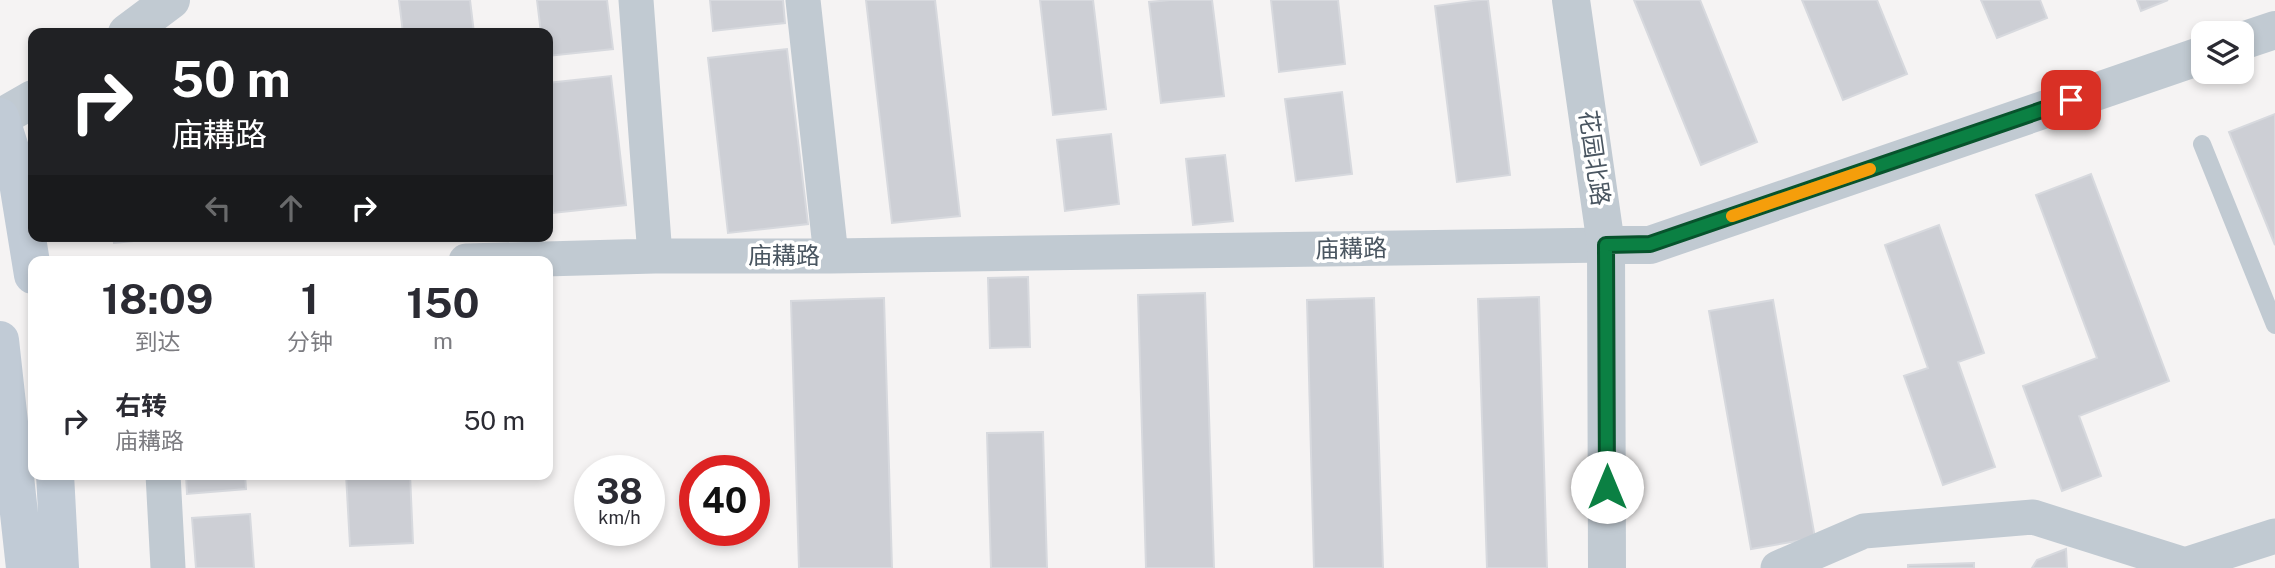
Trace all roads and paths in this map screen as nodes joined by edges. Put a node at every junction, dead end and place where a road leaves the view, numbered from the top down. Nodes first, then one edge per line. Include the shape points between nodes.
1 (171, 0) edge
2 (636, 0) edge
3 (803, 0) edge
4 (1571, 0) edge
5 (134, 28) edge
6 (2275, 30) edge
7 (2254, 37) edge
8 (2191, 59) edge
9 (28, 102) edge
10 (0, 117) edge
11 (2202, 144) dead end
12 (1606, 245) junction
13 (30, 256) edge
14 (655, 256) junction
15 (831, 256) junction
16 (553, 259) edge
17 (2275, 325) edge
18 (0, 340) edge
19 (55, 480) edge
20 (163, 480) edge
21 (2275, 536) edge
22 (2185, 566) edge
23 (25, 568) edge
24 (60, 568) edge
25 (168, 568) edge
26 (1607, 568) edge
27 (1778, 568) edge

1 - 5 street
2 - 14 street
3 - 15 street
4 - 12 street, 花园北路
6 - 7 street
8 - 12 street, 庙耩路 via 1650,244
9 - 10 street
10 - 13 main road via 15,164
11 - 17 lane
12 - 15 street, 庙耩路
12 - 26 street, 花园北路
14 - 15 street, 庙耩路
14 - 16 street, 庙耩路
18 - 23 main road
19 - 24 main road
20 - 25 street
21 - 22 street
22 - 27 street via 2033,517 1864,531

